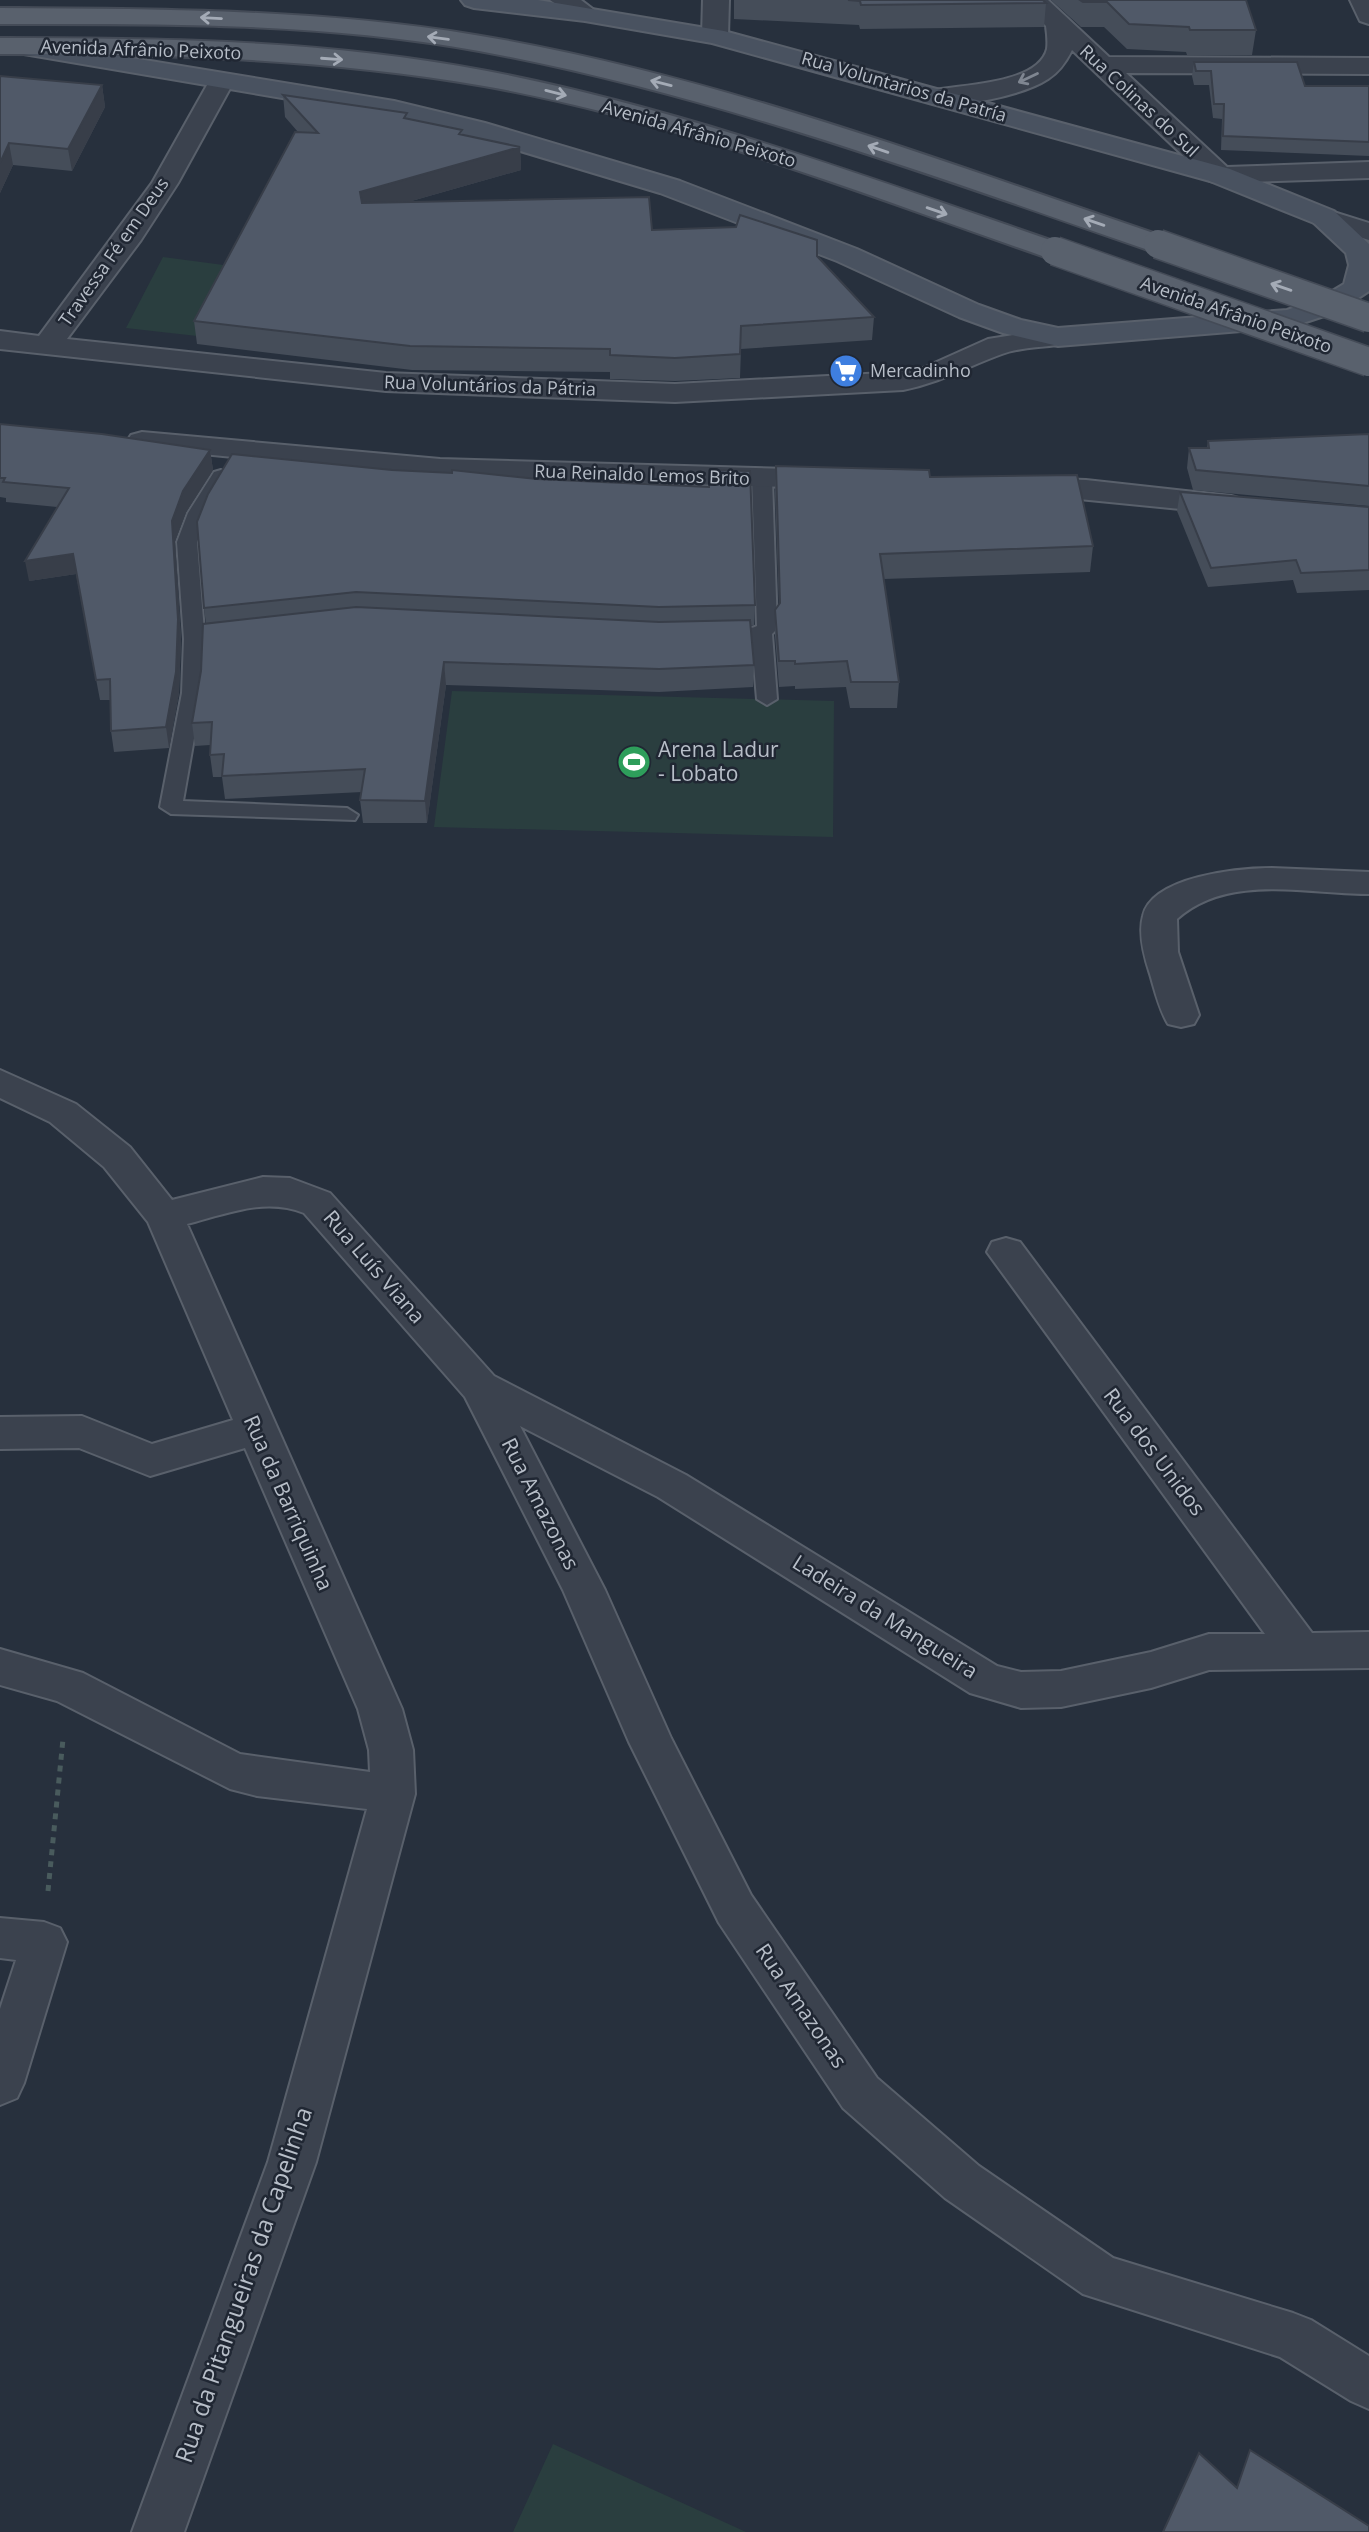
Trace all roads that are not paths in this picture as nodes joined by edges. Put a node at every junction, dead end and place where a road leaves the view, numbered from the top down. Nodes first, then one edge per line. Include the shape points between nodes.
1 (474, 0) edge
2 (563, 0) edge
3 (716, 0) edge
4 (1033, 0) edge
5 (1363, 0) edge
6 (585, 13) junction
7 (0, 16) edge
8 (1369, 16) edge
9 (1059, 26) junction
10 (715, 36) junction
11 (5, 46) edge
12 (1101, 65) junction
13 (1369, 66) edge
14 (220, 83) junction
15 (940, 97) junction
16 (1369, 170) edge
17 (1220, 175) junction
18 (1324, 217) junction
19 (1369, 232) edge
20 (1369, 303) edge
21 (969, 311) junction
22 (1291, 318) junction
23 (1369, 318) edge
24 (1058, 337) junction
25 (0, 340) edge
26 (47, 345) junction
27 (976, 354) junction
28 (1369, 362) edge
29 (116, 438) edge
30 (237, 452) junction
31 (762, 478) junction
32 (855, 480) edge
33 (1004, 486) edge
34 (1256, 508) edge
35 (260, 631) edge
36 (761, 634) junction
37 (699, 636) edge
38 (194, 639) junction
39 (766, 699) dead end
40 (347, 815) dead end
41 (1369, 883) edge
42 (1181, 1015) dead end
43 (0, 1083) edge
44 (164, 1216) junction
45 (1006, 1252) dead end
46 (480, 1387) junction
47 (256, 1429) junction
48 (0, 1433) edge
49 (1369, 1650) edge
50 (1302, 1652) junction
51 (0, 1667) edge
52 (393, 1794) junction
53 (22, 1940) edge
54 (0, 2083) edge
55 (1369, 2384) edge
56 (158, 2532) edge

1 - 6 street, Rua Voluntarios da Patría
2 - 6 street
3 - 10 street
4 - 9 street, Rua Colinas do Sul
5 - 8 street
6 - 10 street, Rua Voluntarios da Patría
23 -> 7 main road, Avenida Afrânio Peixoto, bridge via 789,119 579,63 474,43 355,28 205,17
9 - 12 street, Rua Colinas do Sul
9 -> 15 street, Rua Colinas do Sul via 1060,51 1047,69 990,91
10 - 15 street, Rua Voluntarios da Patría
11 - 14 street, Rua Voluntarios da Patría
11 -> 28 main road, Avenida Afrânio Peixoto, bridge via 377,62 551,92 770,153
12 - 13 street
12 - 17 street, Rua Colinas do Sul
14 - 21 street, Rua Voluntarios da Patría via 394,109 476,128 670,187 847,255
14 - 26 street, Travessa Fé em Deus via 165,183
15 - 17 street, Rua Voluntarios da Patría
16 - 17 street
17 - 18 street, Rua Voluntarios da Patría
18 - 19 street, Rua Voluntarios da Patría
18 - 22 street, Rua Voluntarios da Patría via 1359,250 1361,276 1356,289 1329,305
20 - 22 street
21 - 24 street, Rua Voluntarios da Patría
21 - 27 street via 978,337
22 - 24 street, Rua Voluntarios da Patría
24 - 27 street, Rua Voluntarios da Patría via 1019,341
25 - 26 street, Rua Voluntários da Pátria
26 - 27 street, Rua Voluntários da Pátria via 386,382 675,393 903,381 929,376
29 - 30 street, Rua Reinaldo Lemos Brito
30 - 31 street, Rua Reinaldo Lemos Brito via 440,468
30 - 38 lane via 198,513 187,542
31 - 32 street, Rua Reinaldo Lemos Brito
31 - 36 lane via 767,629
33 - 34 street via 1086,489
35 - 38 lane
36 - 37 lane
36 - 39 lane
38 - 40 lane via 192,693 170,807
41 - 42 street via 1256,880 1212,884 1181,897 1160,915 1160,951
43 - 44 street, Rua da Barriquinha via 63,1113 117,1157
44 - 46 street, Rua Luís Viana via 263,1191 290,1192 317,1203
44 - 47 street, Rua da Barriquinha
45 - 50 street, Rua dos Unidos
46 - 50 street, Ladeira da Mangueira via 672,1486 985,1680 1021,1690 1061,1689 1209,1652
46 - 55 street, Rua Amazonas via 584,1590 652,1742 735,1909 860,2093 962,2182 1100,2277 1293,2337
47 - 48 street via 150,1460 82,1432
47 - 52 street, Rua da Barriquinha via 380,1709 391,1750
49 - 50 street, Ladeira da Mangueira
51 - 52 street via 68,1686 230,1770
52 - 56 street, Rua da Pitangueiras da Capelinha via 292,2162
53 - 54 street

